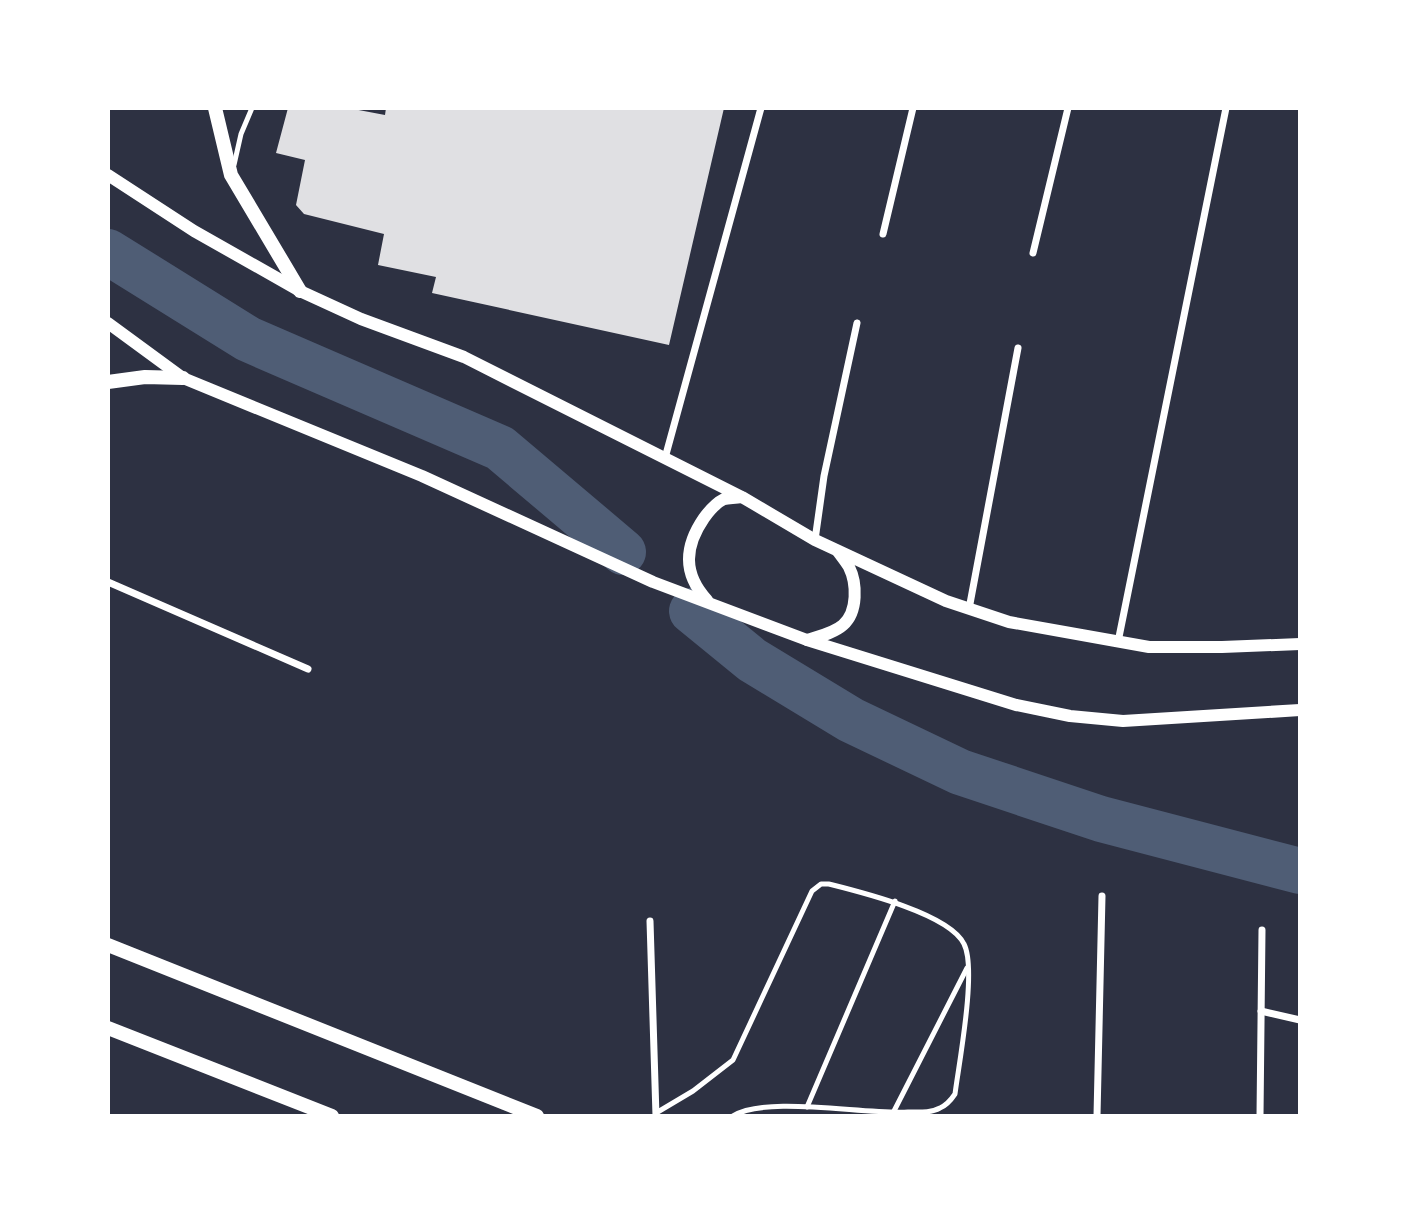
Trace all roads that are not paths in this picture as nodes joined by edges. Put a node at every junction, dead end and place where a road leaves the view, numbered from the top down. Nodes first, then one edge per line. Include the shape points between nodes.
1 (215, 108) edge
2 (252, 108) edge
3 (761, 108) edge
4 (913, 108) edge
5 (1068, 108) edge
6 (1226, 108) edge
7 (108, 175) edge
8 (231, 175) junction
9 (883, 234) dead end
10 (1033, 253) dead end
11 (300, 291) junction
12 (108, 323) edge
13 (857, 323) dead end
14 (1018, 348) dead end
15 (183, 377) junction
16 (108, 382) edge
17 (665, 458) junction
18 (742, 497) junction
19 (815, 540) junction
20 (837, 552) junction
21 (108, 582) edge
22 (710, 603) junction
23 (969, 608) junction
24 (807, 640) junction
25 (1118, 642) junction
26 (1300, 644) edge
27 (308, 668) dead end
28 (1300, 710) edge
29 (1102, 896) dead end
30 (895, 901) junction
31 (650, 921) dead end
32 (1262, 930) dead end
33 (108, 945) edge
34 (968, 965) junction
35 (1261, 1011) junction
36 (1300, 1020) edge
37 (108, 1028) edge
38 (807, 1107) junction
39 (893, 1113) junction
40 (656, 1114) edge
41 (332, 1115) edge
42 (537, 1115) edge
43 (733, 1115) edge
44 (1097, 1115) edge
45 (1260, 1115) edge

1 - 8 main road
2 - 8 lane
3 - 17 street
4 - 9 street
5 - 10 street
6 - 25 street
7 - 11 street
8 - 11 main road
11 - 17 street via 464,357
12 - 15 street
13 - 19 street
14 - 23 street
15 - 16 main road
15 - 22 street
17 - 18 street
18 - 19 street
18 - 22 street via 724,500 710,510 693,537 690,573 695,587
19 - 20 street
20 - 23 street
20 - 24 street via 849,566 853,582 855,599 849,619 841,627
21 - 27 street
22 - 24 street
23 - 25 street via 1009,622
24 - 28 street via 990,698 1070,716 1123,722
25 - 26 street via 1222,648
29 - 44 street
30 - 34 lane via 955,931 965,945
30 - 38 lane
30 - 40 lane via 829,884 812,891 733,1060
31 - 40 street
32 - 35 street
33 - 42 main road
34 - 39 lane
34 - 39 lane via 955,1094 932,1111
35 - 36 street
35 - 45 street
37 - 41 main road
38 - 39 lane
38 - 43 lane via 759,1107

